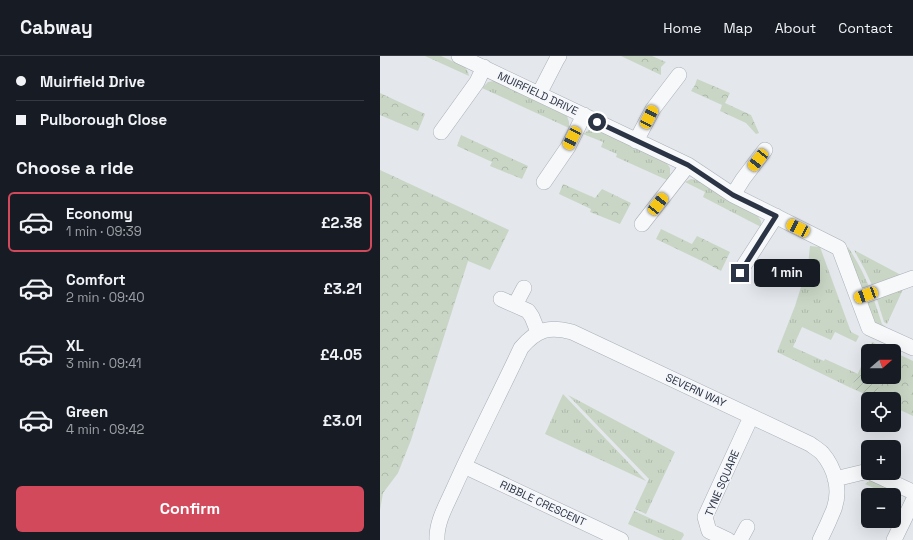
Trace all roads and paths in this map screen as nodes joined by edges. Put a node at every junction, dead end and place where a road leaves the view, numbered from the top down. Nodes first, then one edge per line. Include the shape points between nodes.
1 (459, 56) edge
2 (559, 56) edge
3 (484, 67) junction
4 (679, 75) dead end
5 (539, 94) junction
6 (584, 115) junction
7 (441, 132) dead end
8 (636, 141) junction
9 (765, 150) dead end
10 (688, 165) junction
11 (544, 182) dead end
12 (733, 195) junction
13 (776, 216) junction
14 (642, 224) dead end
15 (740, 273) dead end
16 (913, 278) edge
17 (524, 288) dead end
18 (858, 298) junction
19 (538, 332) junction
20 (913, 348) edge
21 (751, 417) junction
22 (464, 466) junction
23 (861, 473) edge
24 (835, 479) junction
25 (887, 480) edge
26 (913, 492) edge
27 (913, 501) edge
28 (437, 540) edge
29 (621, 540) edge
30 (728, 540) edge
31 (820, 540) edge
32 (894, 540) edge

1 - 3 street, MUIRFIELD DRIVE
2 - 5 street
3 - 5 street, MUIRFIELD DRIVE
3 - 7 street via 477,82
4 - 8 street via 653,109
5 - 6 street, MUIRFIELD DRIVE
6 - 8 street, MUIRFIELD DRIVE
6 - 11 street via 568,147
8 - 10 street, MUIRFIELD DRIVE
9 - 12 street
10 - 12 street, MUIRFIELD DRIVE
10 - 14 street
12 - 13 street, MUIRFIELD DRIVE
13 - 15 street
13 - 18 street, MUIRFIELD DRIVE via 839,248
16 - 18 street
17 - 19 street via 508,302 528,311
18 - 20 street, MUIRFIELD DRIVE via 869,328
19 - 21 street, SEVERN WAY via 555,329 572,332
19 - 22 street via 521,348
21 - 24 street, SEVERN WAY via 810,444 822,453
21 - 30 street, TYNE SQUARE via 705,517 709,531
22 - 28 street via 440,521
22 - 29 street, RIBBLE CRESCENT
23 - 24 street
24 - 31 street, SEVERN WAY via 835,508
25 - 26 street
27 - 32 street

